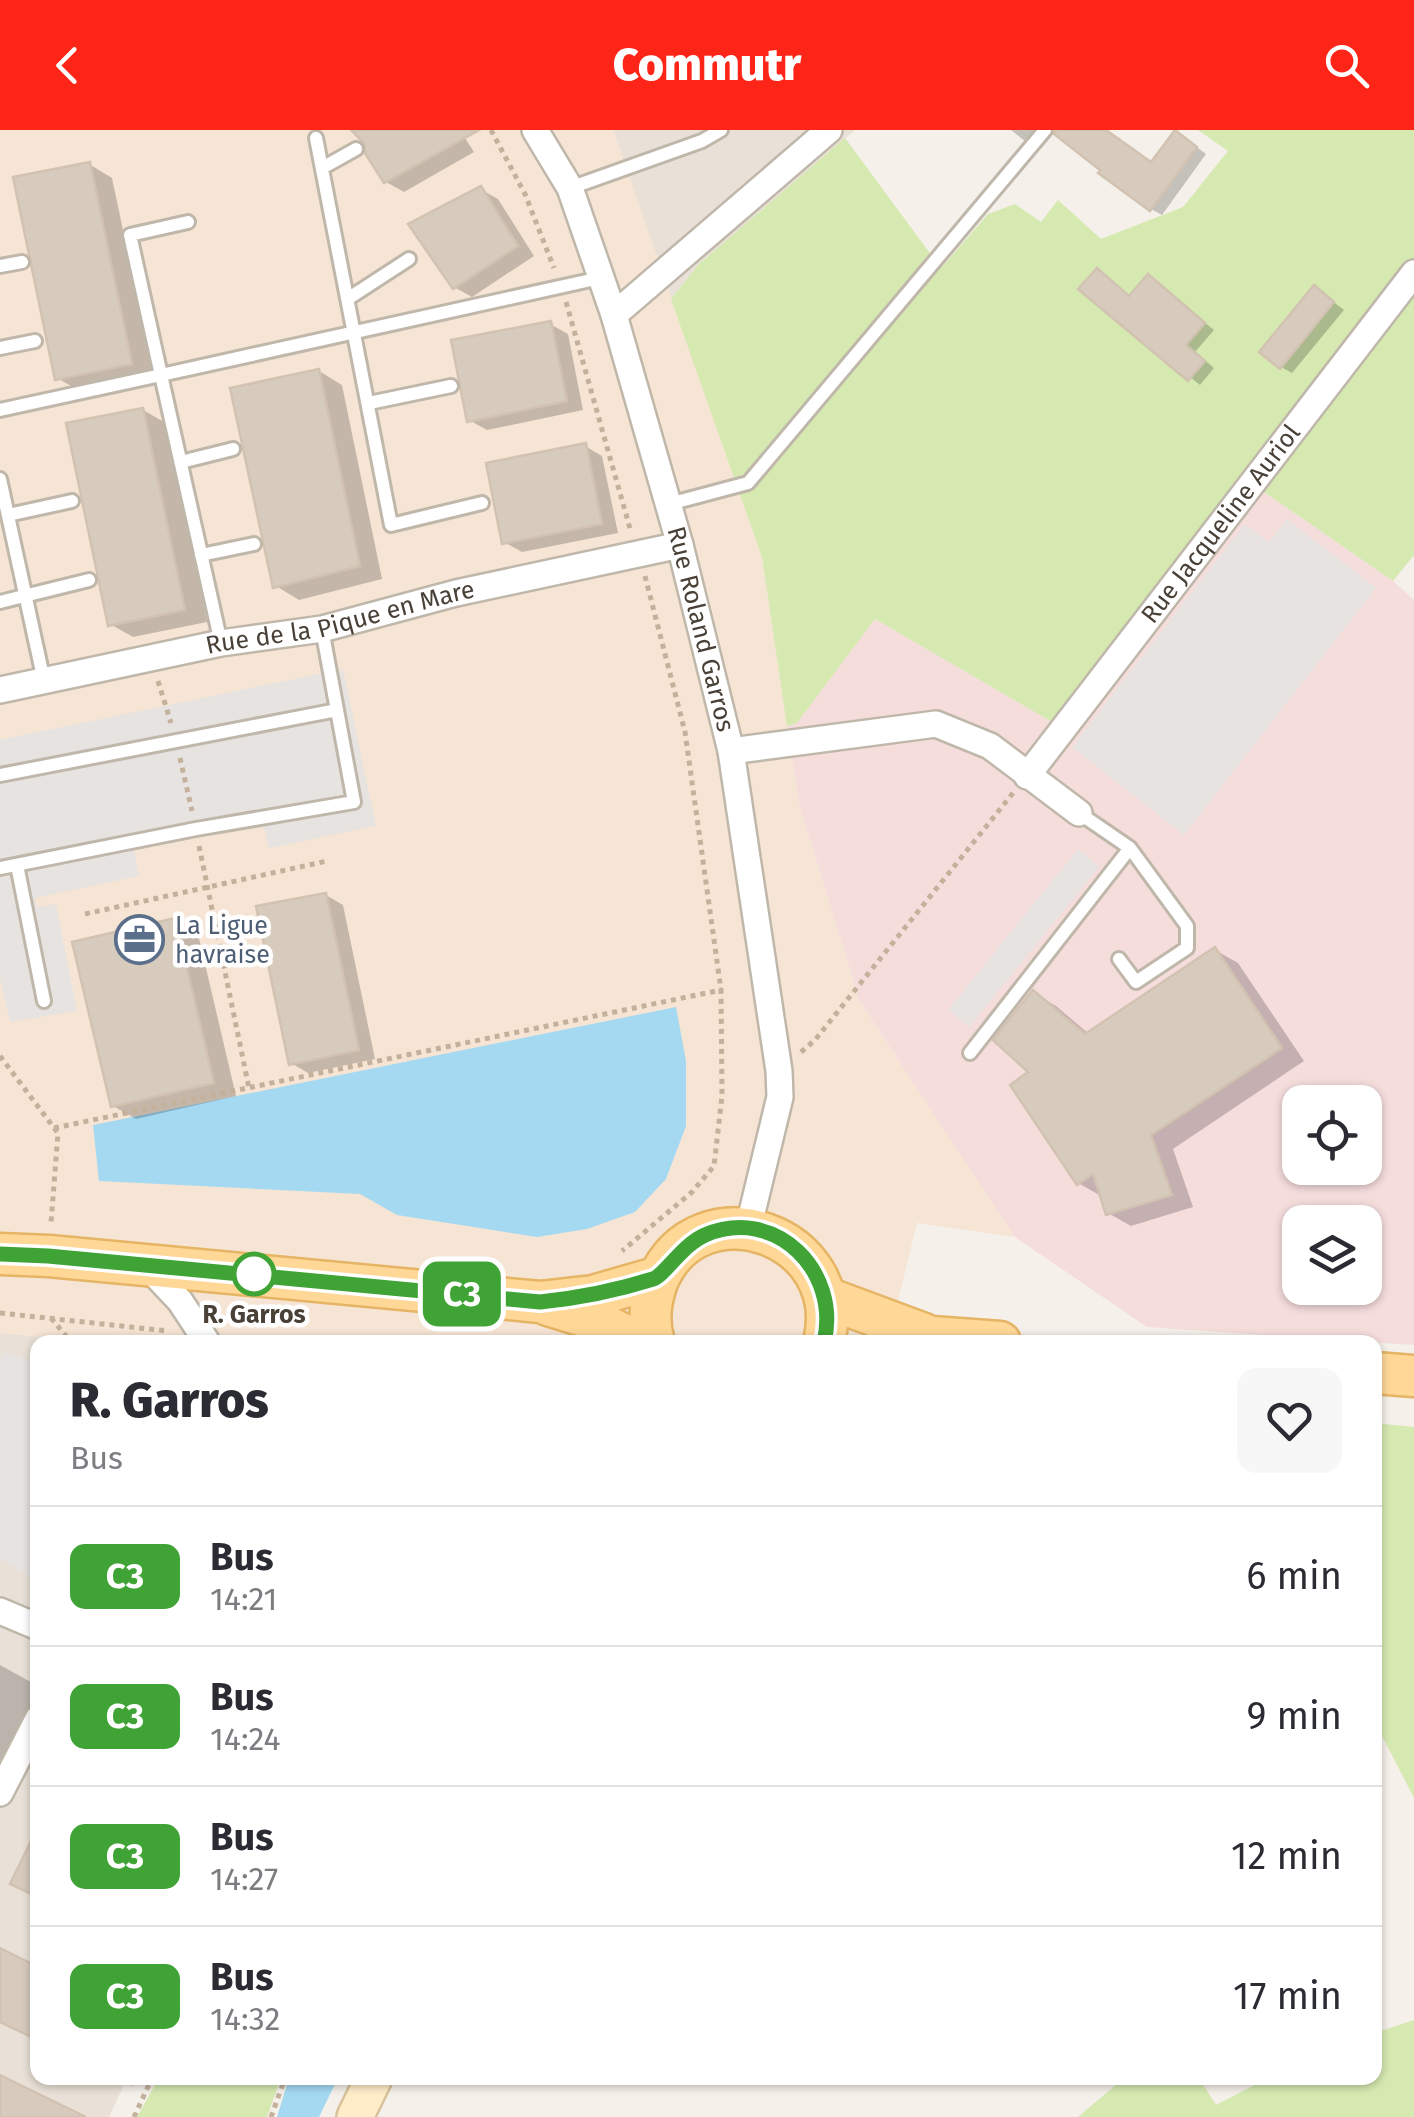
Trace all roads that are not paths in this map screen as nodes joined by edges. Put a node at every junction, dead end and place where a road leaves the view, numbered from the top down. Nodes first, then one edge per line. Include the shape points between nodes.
1 (535, 130) edge
2 (720, 130) edge
3 (829, 130) edge
4 (1045, 130) edge
5 (316, 138) dead end
6 (356, 149) dead end
7 (322, 168) junction
8 (570, 188) junction
9 (188, 222) dead end
10 (409, 259) dead end
11 (22, 262) dead end
12 (0, 266) edge
13 (1414, 273) edge
14 (600, 278) junction
15 (349, 298) junction
16 (614, 314) junction
17 (356, 332) junction
18 (34, 341) dead end
19 (0, 348) edge
20 (161, 375) junction
21 (451, 386) dead end
22 (369, 404) junction
23 (0, 410) edge
24 (233, 449) dead end
25 (181, 462) junction
26 (1, 487) edge
27 (72, 501) dead end
28 (482, 504) dead end
29 (669, 504) junction
30 (8, 515) junction
31 (254, 544) dead end
32 (680, 544) junction
33 (201, 555) junction
34 (89, 580) dead end
35 (26, 596) junction
36 (0, 602) edge
37 (322, 629) junction
38 (221, 643) junction
39 (44, 681) junction
40 (0, 690) edge
41 (337, 710) junction
42 (731, 751) junction
43 (0, 775) edge
44 (1027, 776) junction
45 (1079, 813) joint
46 (1130, 848) junction
47 (17, 865) junction
48 (0, 868) edge
49 (1119, 959) dead end
50 (44, 1001) dead end
51 (970, 1053) dead end
52 (748, 1229) junction
53 (0, 1254) edge
54 (147, 1266) junction
55 (660, 1277) junction
56 (826, 1298) junction
57 (540, 1302) junction
58 (208, 1335) edge
59 (624, 1335) edge
60 (653, 1335) edge
61 (826, 1335) edge
62 (927, 1335) edge
63 (1382, 1374) edge
64 (1414, 1376) edge
65 (0, 1610) edge
66 (30, 1623) edge
67 (30, 1734) edge
68 (0, 1793) edge
69 (371, 2085) edge
70 (355, 2117) edge

1 - 8 street, Rue Roland Garros
2 - 8 lane
3 - 16 street
4 - 29 lane via 748,484
5 - 7 lane
6 - 7 lane
7 - 15 lane
8 - 14 street, Rue Roland Garros
9 - 20 lane via 130,236
10 - 15 lane
11 - 12 lane
13 - 44 street, Rue Jacqueline Auriol
14 - 16 street, Rue Roland Garros
14 - 17 lane
15 - 17 lane
16 - 29 street, Rue Roland Garros
17 - 20 lane
17 - 22 lane
18 - 19 lane
20 - 23 lane
20 - 25 lane
21 - 22 lane
22 - 28 lane via 391,525
24 - 25 lane
25 - 33 lane
26 - 30 lane
27 - 30 lane
29 - 32 street, Rue Roland Garros
30 - 35 lane
31 - 33 lane
32 - 37 street, Rue de la Pique en Mare
32 - 42 street, Rue Roland Garros
33 - 38 lane
34 - 35 lane
35 - 36 lane
35 - 39 lane
37 - 38 street, Rue de la Pique en Mare
37 - 41 lane
38 - 39 street, Rue de la Pique en Mare
39 - 40 street, Rue de la Pique en Mare
41 - 43 lane
41 - 47 lane via 354,802
42 - 44 street via 936,724 990,746
42 - 52 street, Rue Roland Garros via 780,1097
44 - 45 street
45 - 46 lane
46 - 49 lane via 1187,926 1187,948 1136,982
46 - 51 lane
47 - 48 lane
47 - 50 lane
52 - 55 main road via 696,1240
52 - 56 main road via 798,1251
53 - 54 main road
54 - 57 main road
54 - 58 street
55 - 57 main road
55 - 60 main road via 650,1316
56 - 61 main road
56 - 62 main road
57 - 59 main road
63 - 64 main road
65 - 66 street
67 - 68 street
69 - 70 main road

